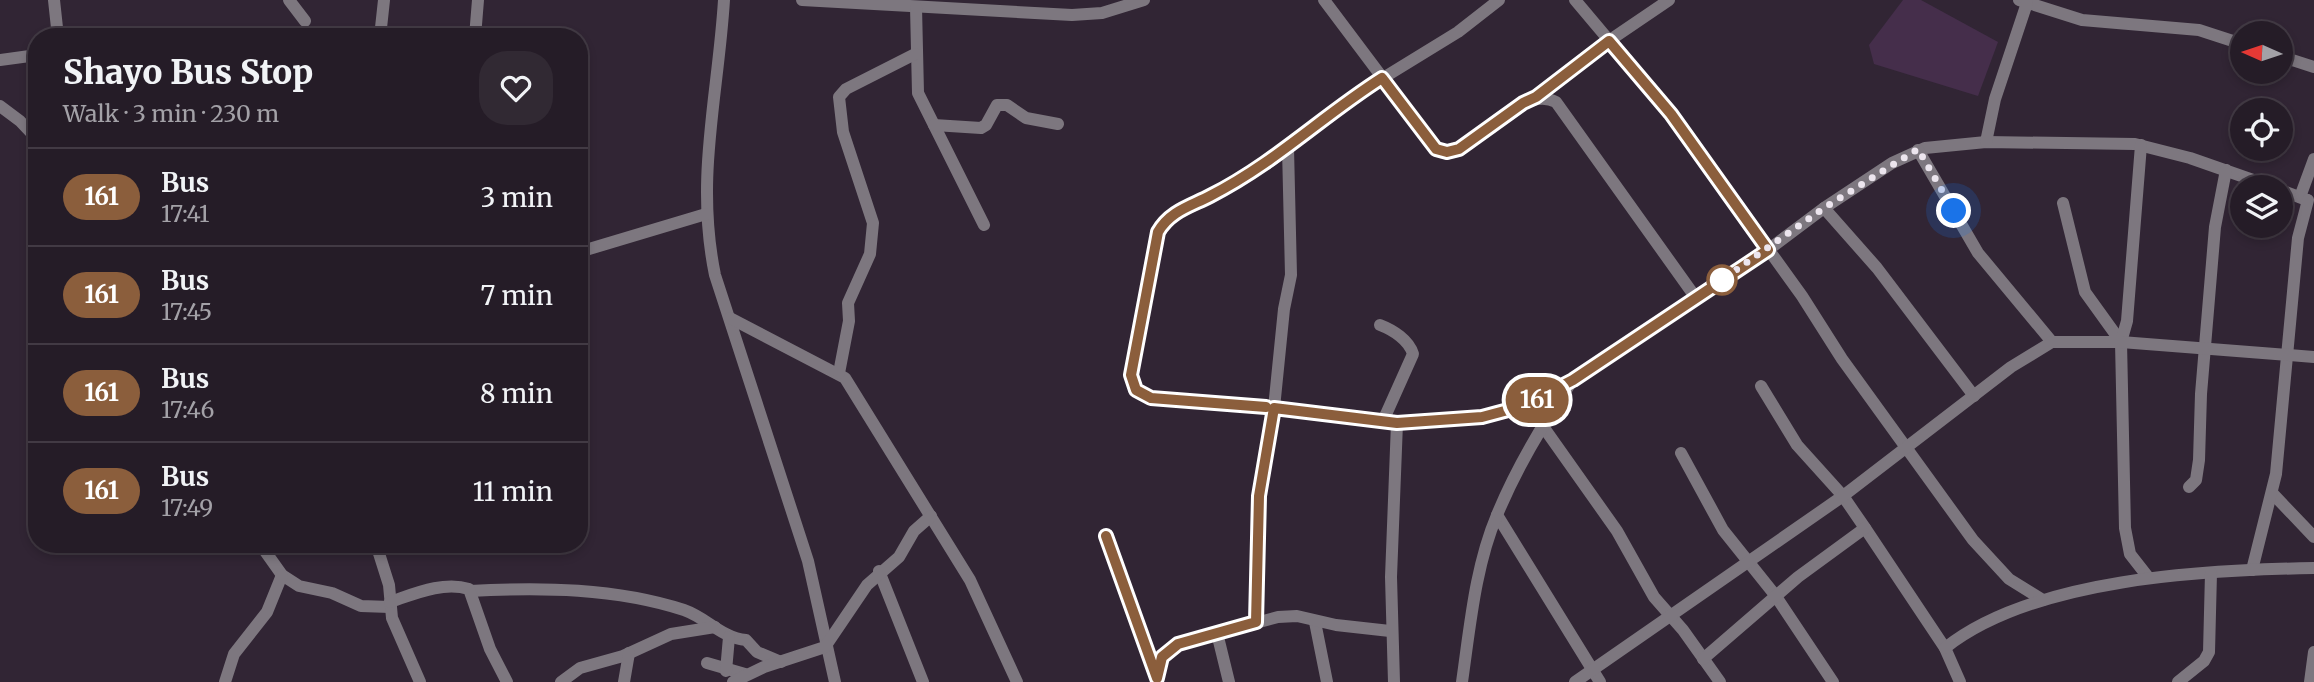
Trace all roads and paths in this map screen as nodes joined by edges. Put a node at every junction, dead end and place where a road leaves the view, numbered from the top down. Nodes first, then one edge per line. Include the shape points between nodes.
1 (54, 0) edge
2 (289, 0) edge
3 (384, 0) edge
4 (478, 0) edge
5 (724, 0) edge
6 (802, 0) edge
7 (1070, 0) edge
8 (1144, 0) edge
9 (1341, 0) edge
10 (1499, 0) edge
11 (1575, 0) edge
12 (1669, 0) edge
13 (2023, 1) edge
14 (851, 2) edge
15 (879, 2) edge
16 (1328, 5) edge
17 (916, 7) junction
18 (1072, 15) junction
19 (305, 21) dead end
20 (57, 28) edge
21 (381, 28) edge
22 (476, 28) edge
23 (2230, 40) edge
24 (1609, 41) junction
25 (915, 54) junction
26 (28, 56) edge
27 (0, 60) edge
28 (2293, 60) edge
29 (2314, 67) edge
30 (1382, 78) junction
31 (1536, 97) junction
32 (0, 106) edge
33 (1058, 124) dead end
34 (934, 125) junction
35 (28, 129) edge
36 (1986, 142) junction
37 (2141, 145) junction
38 (1289, 148) junction
39 (1918, 149) junction
40 (2314, 159) edge
41 (2226, 170) junction
42 (2240, 175) edge
43 (2307, 200) edge
44 (2063, 203) dead end
45 (1824, 208) junction
46 (706, 214) junction
47 (984, 225) dead end
48 (588, 249) edge
49 (1768, 250) junction
50 (1696, 298) junction
51 (730, 318) junction
52 (1380, 325) dead end
53 (2052, 342) junction
54 (2121, 342) junction
55 (2205, 348) junction
56 (2285, 353) junction
57 (2314, 357) edge
58 (839, 373) junction
59 (1573, 380) junction
60 (1761, 386) dead end
61 (1974, 396) junction
62 (1274, 408) junction
63 (1383, 421) junction
64 (1397, 423) junction
65 (1542, 425) junction
66 (1905, 447) junction
67 (1681, 453) dead end
68 (2189, 487) dead end
69 (2273, 494) junction
70 (1843, 496) junction
71 (1497, 515) junction
72 (931, 516) junction
73 (1865, 528) junction
74 (1106, 536) dead end
75 (2314, 537) edge
76 (266, 553) edge
77 (379, 553) edge
78 (1747, 562) junction
79 (2314, 568) edge
80 (2252, 570) junction
81 (879, 571) junction
82 (2211, 573) junction
83 (282, 575) junction
84 (2148, 578) junction
85 (470, 591) junction
86 (1775, 596) junction
87 (2043, 600) junction
88 (390, 605) junction
89 (1672, 617) junction
90 (846, 619) junction
91 (1256, 622) junction
92 (1315, 622) junction
93 (820, 623) junction
94 (715, 627) junction
95 (1390, 631) junction
96 (1217, 633) junction
97 (729, 637) junction
98 (825, 647) junction
99 (1945, 648) junction
100 (2314, 652) edge
101 (629, 653) junction
102 (1703, 659) junction
103 (781, 662) junction
104 (707, 663) dead end
105 (729, 676) edge
106 (1596, 677) edge
107 (1158, 680) edge
108 (225, 682) edge
109 (421, 682) edge
110 (507, 682) edge
111 (561, 682) edge
112 (624, 682) edge
113 (835, 682) edge
114 (923, 682) edge
115 (1017, 682) edge
116 (1229, 682) edge
117 (1328, 682) edge
118 (1394, 682) edge
119 (1462, 682) edge
120 (1575, 682) edge
121 (1720, 682) edge
122 (1833, 682) edge
123 (1960, 682) edge
124 (2178, 682) edge
125 (2310, 682) edge

1 - 20 street
2 - 19 street
3 - 21 street
4 - 22 street
5 - 46 street via 705,168
6 - 14 street
7 - 18 street
8 - 18 street via 1102,13
9 - 16 street
10 - 30 street via 1458,32
11 - 24 street
12 - 24 street
13 - 23 street via 2098,23 2192,29
13 - 36 street
14 - 15 street
15 - 17 street
16 - 30 street
17 - 18 street
17 - 25 street
24 - 31 street
24 - 49 street via 1671,114
25 - 34 street via 918,93
25 - 58 street via 846,89 839,97 843,132 873,223 870,254 848,303
26 - 27 street
28 - 29 street
30 - 31 street via 1436,149 1447,152 1459,149
30 - 38 street
31 - 50 street via 1556,103 1567,114
32 - 35 street
33 - 34 street via 1026,118 1002,104 996,105 981,128
34 - 47 street
36 - 37 street
36 - 39 street
37 - 41 street
37 - 54 street via 2127,321
38 - 62 street via 1292,275
38 - 62 street via 1172,215 1161,227 1131,375 1136,390 1145,397
39 - 45 street
39 - 53 street via 1979,253
40 - 43 street
41 - 42 street
41 - 55 street
43 - 56 street
44 - 54 street via 2085,292
45 - 49 street
45 - 61 street via 1877,268
46 - 48 street
46 - 51 street via 715,275
49 - 50 street
49 - 66 street
50 - 59 street
51 - 58 street
51 - 93 street via 808,561
52 - 63 street via 1396,333 1413,354
53 - 54 street
53 - 61 street
54 - 55 street
54 - 84 street via 2125,528 2130,554
55 - 56 street
55 - 68 street via 2199,460 2196,480
56 - 57 street
56 - 69 street
58 - 72 street
59 - 64 street via 1547,396 1491,415
59 - 65 street
60 - 70 street via 1797,446
61 - 66 street
62 - 63 street
62 - 91 street via 1259,496
63 - 64 street
64 - 95 street
65 - 71 street
65 - 89 street via 1616,531 1654,597
66 - 70 street
66 - 87 street via 2001,571
67 - 78 street via 1710,509
69 - 75 street
69 - 80 street
70 - 73 street
70 - 78 street
71 - 106 street
71 - 119 street via 1482,562
72 - 81 street via 914,531 899,556
72 - 115 street via 983,603
73 - 86 street
73 - 99 street
74 - 107 street
76 - 83 street
77 - 88 street
78 - 86 street
78 - 89 street
79 - 80 street
80 - 82 street
81 - 90 street
81 - 114 street
82 - 84 street
82 - 124 street via 2209,652
83 - 88 street via 299,586 332,593 351,603
83 - 108 street via 267,612 234,654
84 - 87 street
85 - 88 street via 430,589
85 - 94 street via 562,588 683,610
85 - 110 street
86 - 102 street
86 - 122 street
87 - 99 street via 1964,634
88 - 109 street
89 - 102 street
89 - 106 street
90 - 93 street
90 - 98 street
91 - 92 street via 1292,616
91 - 96 street
92 - 95 street
92 - 117 street
93 - 98 street
94 - 97 street
94 - 101 street via 674,633
95 - 118 street
96 - 107 street via 1167,651
96 - 116 street
97 - 103 street via 746,640 757,652
97 - 105 street
98 - 103 street
98 - 113 street
99 - 123 street
100 - 125 street
101 - 111 street via 580,668
101 - 112 street
102 - 121 street
103 - 105 street
104 - 105 street
106 - 120 street

